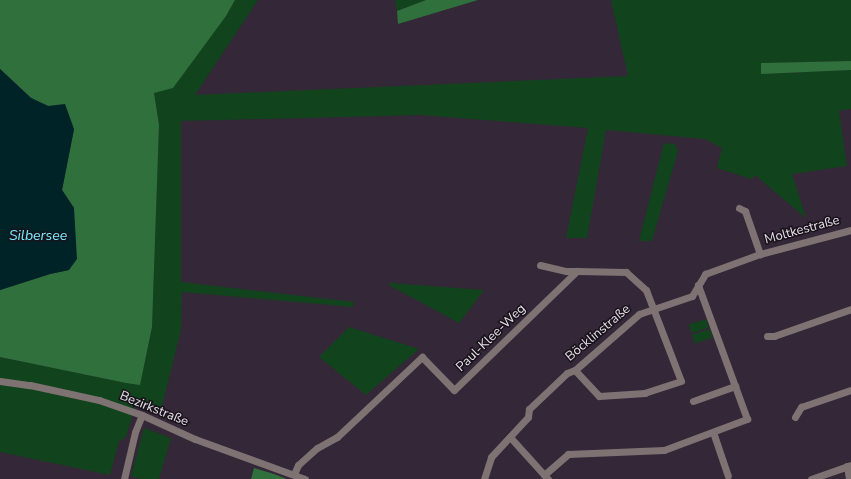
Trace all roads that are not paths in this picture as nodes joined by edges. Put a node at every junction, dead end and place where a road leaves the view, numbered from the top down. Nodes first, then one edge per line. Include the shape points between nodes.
1 (739, 208) dead end
2 (851, 230) edge
3 (760, 254) junction
4 (540, 265) dead end
5 (577, 271) junction
6 (698, 285) junction
7 (654, 309) junction
8 (851, 309) edge
9 (767, 336) dead end
10 (575, 370) junction
11 (0, 381) edge
12 (736, 386) junction
13 (851, 390) edge
14 (693, 401) dead end
15 (142, 416) junction
16 (795, 417) dead end
17 (713, 432) junction
18 (510, 437) junction
19 (849, 466) edge
20 (294, 474) junction
21 (728, 476) dead end
22 (546, 477) edge
23 (124, 479) edge
24 (305, 479) edge
25 (484, 479) edge
26 (811, 479) edge
27 (849, 479) edge

1 - 3 street via 744,211
2 - 3 street, Moltkestraße
3 - 6 street, Böcklinstraße via 705,274
4 - 5 street
5 - 7 street via 626,272 646,290
5 - 20 street, Paul-Klee-Weg via 454,390 422,357 337,437 317,448 298,465
6 - 7 street, Böcklinstraße via 692,296
6 - 12 street
7 - 10 street, Böcklinstraße via 639,314
7 - 10 street via 681,381 645,393 599,396
8 - 9 street via 774,336
10 - 18 street, Böcklinstraße via 567,372 529,409 528,417
11 - 15 street, Bezirkstraße via 99,400
12 - 14 street
12 - 17 street via 747,419
13 - 16 street via 801,407
15 - 20 street, Bezirkstraße via 195,439
15 - 23 street via 135,432
17 - 21 street
17 - 22 street via 664,450 568,454
18 - 22 street
18 - 25 street, Böcklinstraße via 491,457
19 - 26 street
19 - 27 street
20 - 24 street, Bezirkstraße

